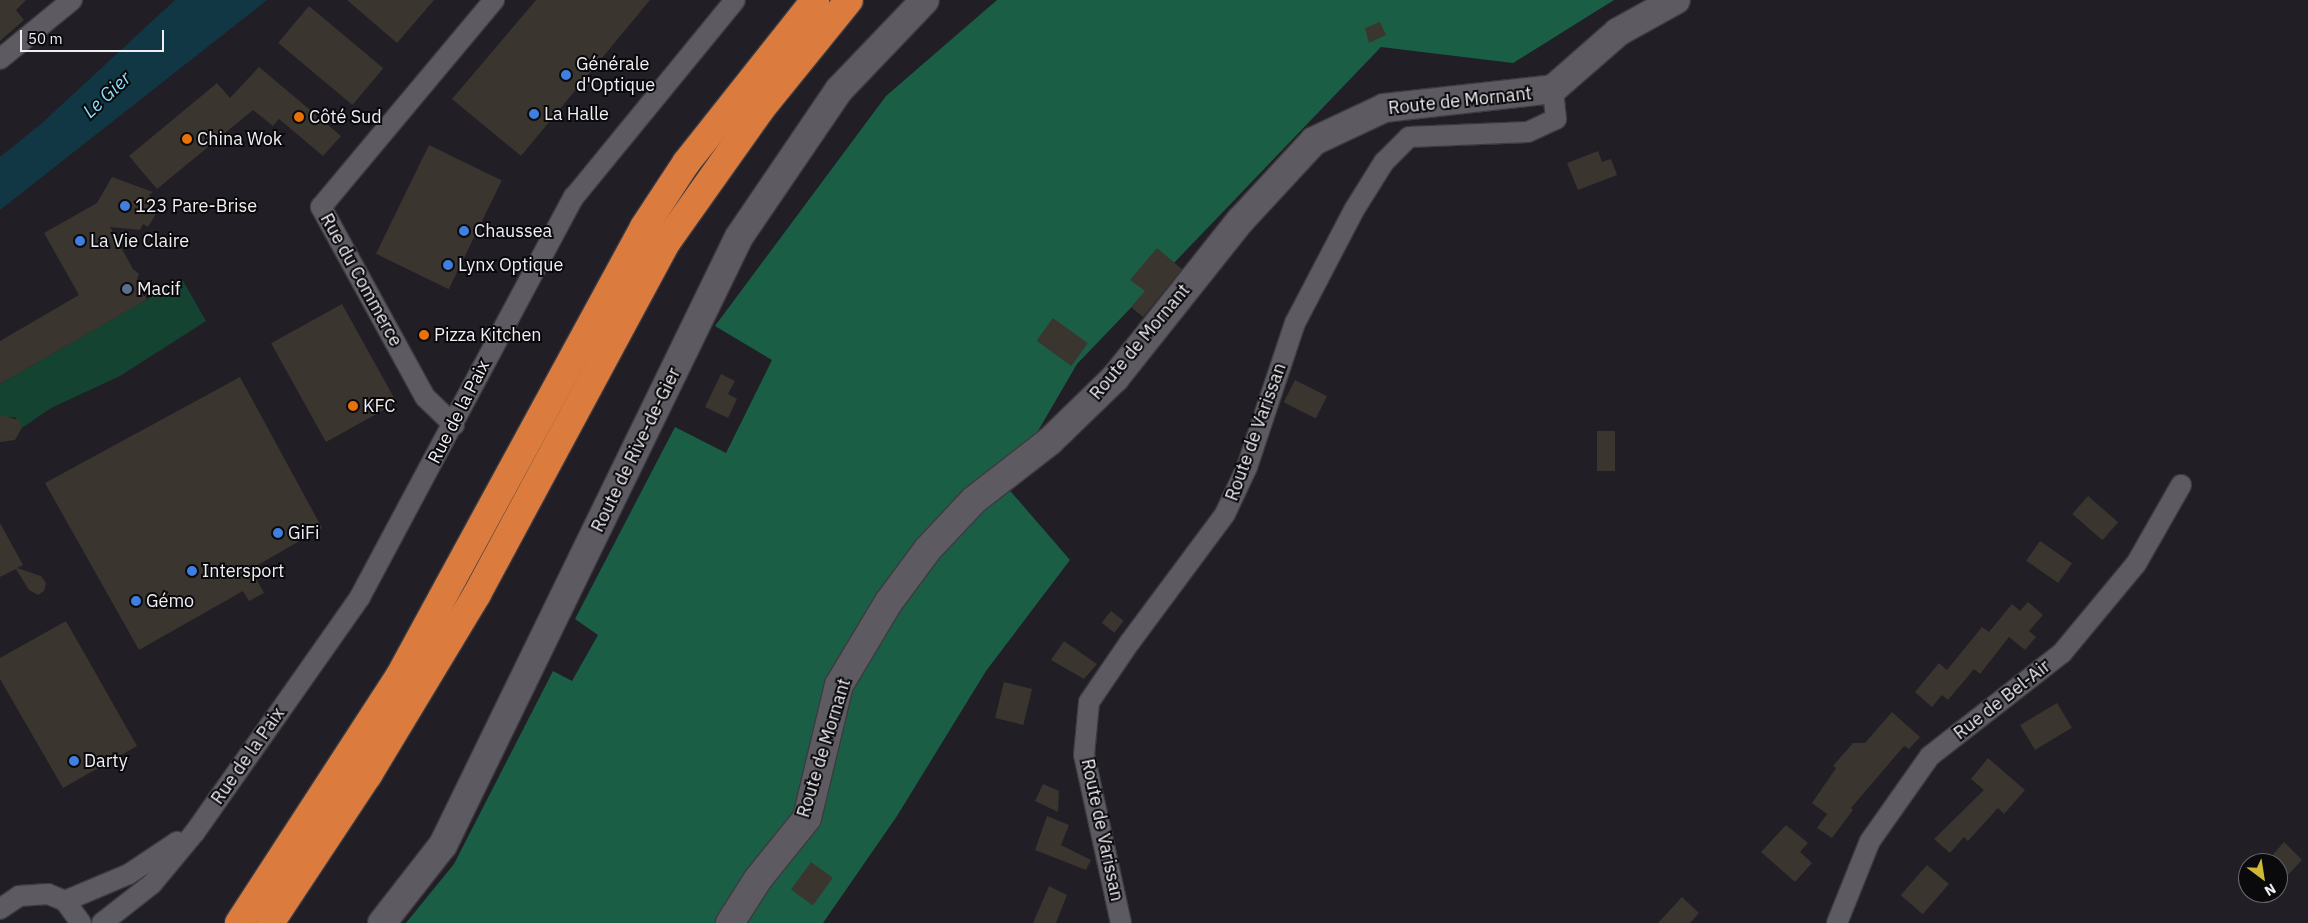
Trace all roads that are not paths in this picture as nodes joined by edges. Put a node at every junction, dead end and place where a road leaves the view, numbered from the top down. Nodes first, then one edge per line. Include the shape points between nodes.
1 (72, 0) edge
2 (494, 0) edge
3 (735, 0) edge
4 (816, 0) edge
5 (849, 0) edge
6 (925, 0) edge
7 (1676, 0) edge
8 (0, 59) edge
9 (1553, 89) junction
10 (454, 424) junction
11 (2181, 485) dead end
12 (194, 832) junction
13 (65, 901) junction
14 (0, 909) edge
15 (81, 923) edge
16 (102, 923) edge
17 (238, 923) edge
18 (270, 923) edge
19 (382, 923) edge
20 (730, 923) edge
21 (1121, 923) edge
22 (1837, 923) edge

1 - 8 street
2 - 10 street, Rue du Commerce via 321,207 424,398
3 - 10 street, Rue de la Paix via 574,197
4 - 17 highway via 686,163 644,226 399,677
5 - 18 highway via 748,126 666,243 468,611 368,775
6 - 19 main road, Route de Rive-de-Gier via 839,90 739,237 443,846
7 - 9 main road, Route de Mornant via 1618,32
9 - 20 main road, Route de Mornant via 1384,108 1314,141 1240,221 1115,378 1050,441 974,500 911,572 888,603 839,686 807,818 758,879
9 - 21 street, Route de Varissan via 1556,119 1528,132 1409,138 1384,162 1354,210 1296,323 1247,467 1225,514 1089,702 1084,755
10 - 12 street, Rue de la Paix via 360,597
11 - 22 street, Rue de Bel-Air via 2136,564 2062,653 1930,756 1870,841
12 - 13 street, Rue de la Paix via 135,870
12 - 16 street, Rue de la Paix via 152,884
13 - 14 street via 48,894 30,893 9,901
13 - 15 street

